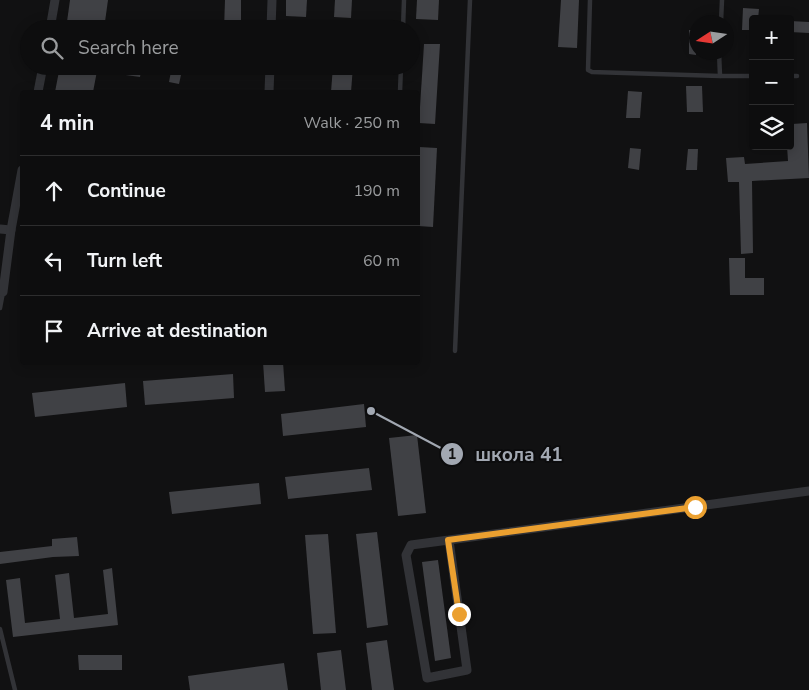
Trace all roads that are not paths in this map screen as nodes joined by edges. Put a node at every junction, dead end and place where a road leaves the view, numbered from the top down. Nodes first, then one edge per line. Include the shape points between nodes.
1 (56, 0) edge
2 (272, 0) edge
3 (404, 0) edge
4 (470, 0) edge
5 (590, 0) edge
6 (722, 0) edge
7 (721, 15) edge
8 (52, 20) edge
9 (271, 20) edge
10 (403, 20) edge
11 (720, 60) edge
12 (41, 75) edge
13 (270, 75) edge
14 (401, 75) edge
15 (720, 76) junction
16 (749, 76) edge
17 (38, 90) edge
18 (269, 90) edge
19 (400, 90) edge
20 (20, 181) edge
21 (0, 229) edge
22 (11, 230) junction
23 (2, 292) edge
24 (0, 308) edge
25 (455, 351) dead end
26 (809, 491) edge
27 (448, 540) junction
28 (0, 629) edge
29 (16, 690) edge

1 - 8 street
2 - 9 street
3 - 10 lane
4 - 25 lane
5 - 15 lane via 588,70
6 - 7 lane
11 - 15 lane
12 - 17 street
13 - 18 street
14 - 19 lane
15 - 16 lane
20 - 22 street
21 - 22 street
22 - 23 street
23 - 24 lane
26 - 27 street
27 - 27 street via 411,545 406,555 427,678 467,670
28 - 29 lane

